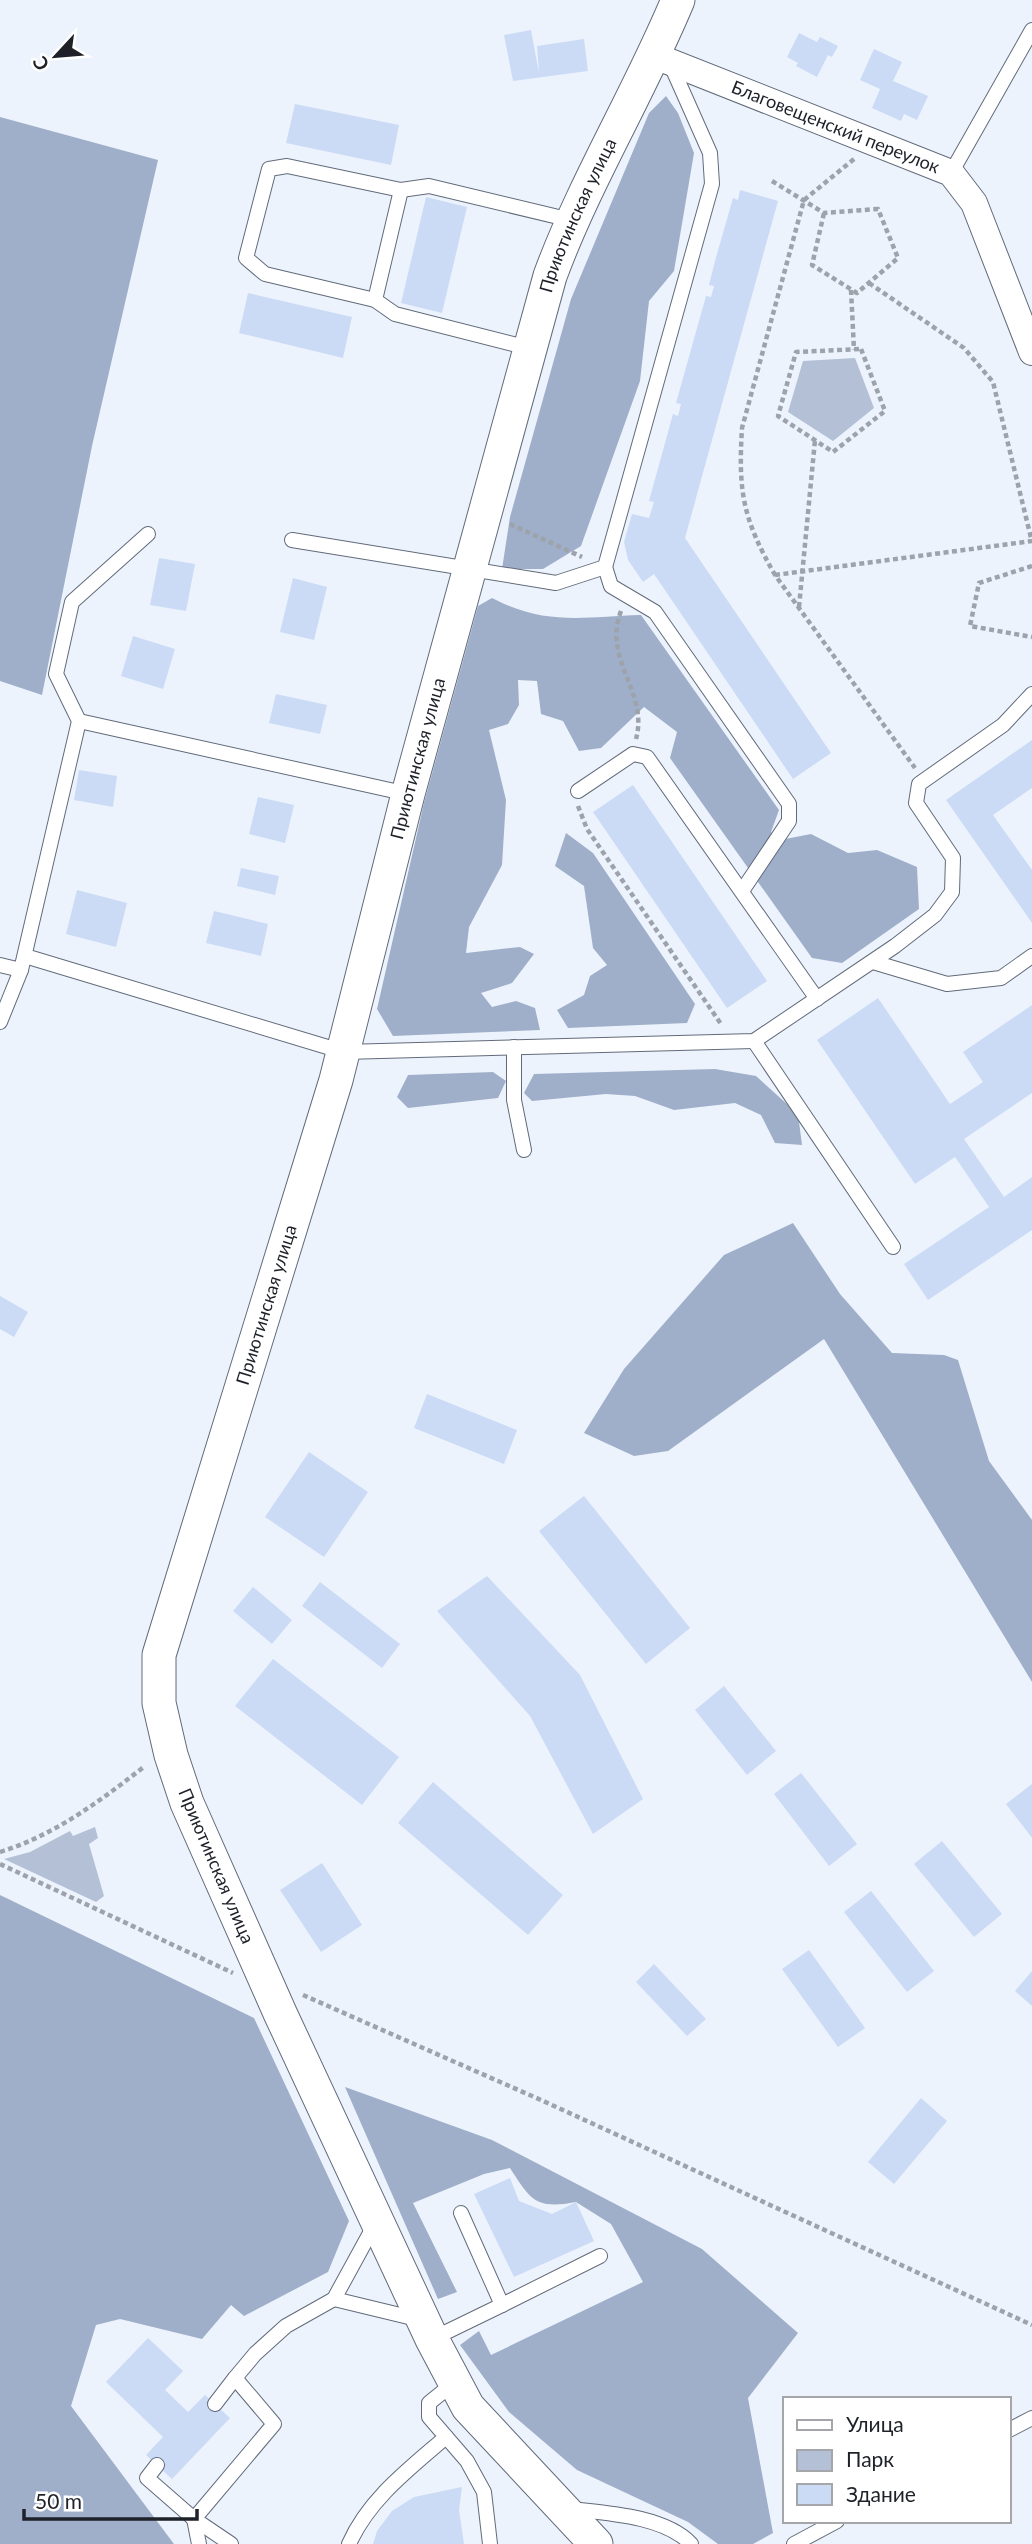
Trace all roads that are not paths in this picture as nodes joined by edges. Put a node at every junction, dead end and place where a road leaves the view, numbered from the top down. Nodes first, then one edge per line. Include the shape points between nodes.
1 (678, 0) edge
2 (1032, 30) edge
3 (662, 58) junction
4 (951, 173) junction
5 (401, 190) junction
6 (571, 220) junction
7 (375, 300) junction
8 (529, 348) junction
9 (1032, 352) edge
10 (148, 534) dead end
11 (292, 540) dead end
12 (605, 567) junction
13 (468, 569) junction
14 (1032, 694) edge
15 (79, 721) junction
16 (578, 791) road end
17 (408, 794) junction
18 (741, 891) junction
19 (1032, 957) edge
20 (873, 961) junction
21 (23, 963) junction
22 (0, 965) edge
23 (817, 999) junction
24 (0, 1022) edge
25 (754, 1041) junction
26 (514, 1047) junction
27 (344, 1052) junction
28 (524, 1150) dead end
29 (893, 1247) dead end
30 (461, 2213) dead end
31 (376, 2222) junction
32 (600, 2256) dead end
33 (334, 2299) junction
34 (502, 2305) junction
35 (428, 2330) junction
36 (235, 2378) junction
37 (455, 2382) junction
38 (215, 2404) dead end
39 (1032, 2418) edge
40 (1011, 2429) edge
41 (446, 2437) junction
42 (156, 2465) dead end
43 (560, 2508) junction
44 (194, 2519) junction
45 (833, 2523) edge
46 (199, 2544) edge
47 (231, 2544) edge
48 (349, 2544) edge
49 (490, 2544) edge
50 (596, 2544) edge
51 (691, 2544) edge
52 (794, 2544) edge

1 - 3 street, Приютинская улица
2 - 4 lane
3 - 4 street, Благовещенский переулок
3 - 6 street, Приютинская улица
3 - 12 lane via 710,153 712,184
4 - 9 street, Благовещенский переулок via 974,203
5 - 6 lane via 429,186
5 - 7 lane
5 - 7 lane via 287,166 269,169 246,258 265,274
6 - 8 street, Приютинская улица
7 - 8 lane via 394,314
8 - 13 street, Приютинская улица
10 - 15 lane via 72,602 56,674
11 - 13 lane
12 - 13 lane via 556,583
12 - 18 lane via 611,586 655,612 789,804 789,821
13 - 17 street, Приютинская улица
14 - 20 lane via 1003,725 919,784 916,803 953,858 952,892 935,915
15 - 17 lane
15 - 21 lane
16 - 18 lane via 633,754 647,757
17 - 27 street, Приютинская улица
18 - 23 lane
19 - 20 lane via 1001,978 947,984
20 - 23 lane
21 - 22 lane
21 - 24 lane
21 - 27 lane
23 - 25 lane
25 - 26 lane
25 - 29 lane
26 - 27 lane
26 - 28 lane via 514,1100
27 - 31 street, Приютинская улица via 172,1607 159,1655 159,1703 187,1802
30 - 34 lane
31 - 33 lane
31 - 35 street, Приютинская улица
32 - 34 lane
33 - 35 lane
33 - 36 lane via 286,2326
34 - 35 lane
35 - 37 street, Приютинская улица
36 - 38 lane
36 - 44 lane via 274,2424
37 - 41 lane via 429,2403 429,2417
37 - 43 street, Приютинская улица via 468,2407
39 - 40 lane
41 - 48 lane via 391,2485 358,2522
41 - 49 lane via 467,2461 484,2492
42 - 44 lane via 147,2478
43 - 50 street, Приютинская улица
43 - 51 lane via 630,2516 683,2535
44 - 46 lane
44 - 47 lane
45 - 52 lane

